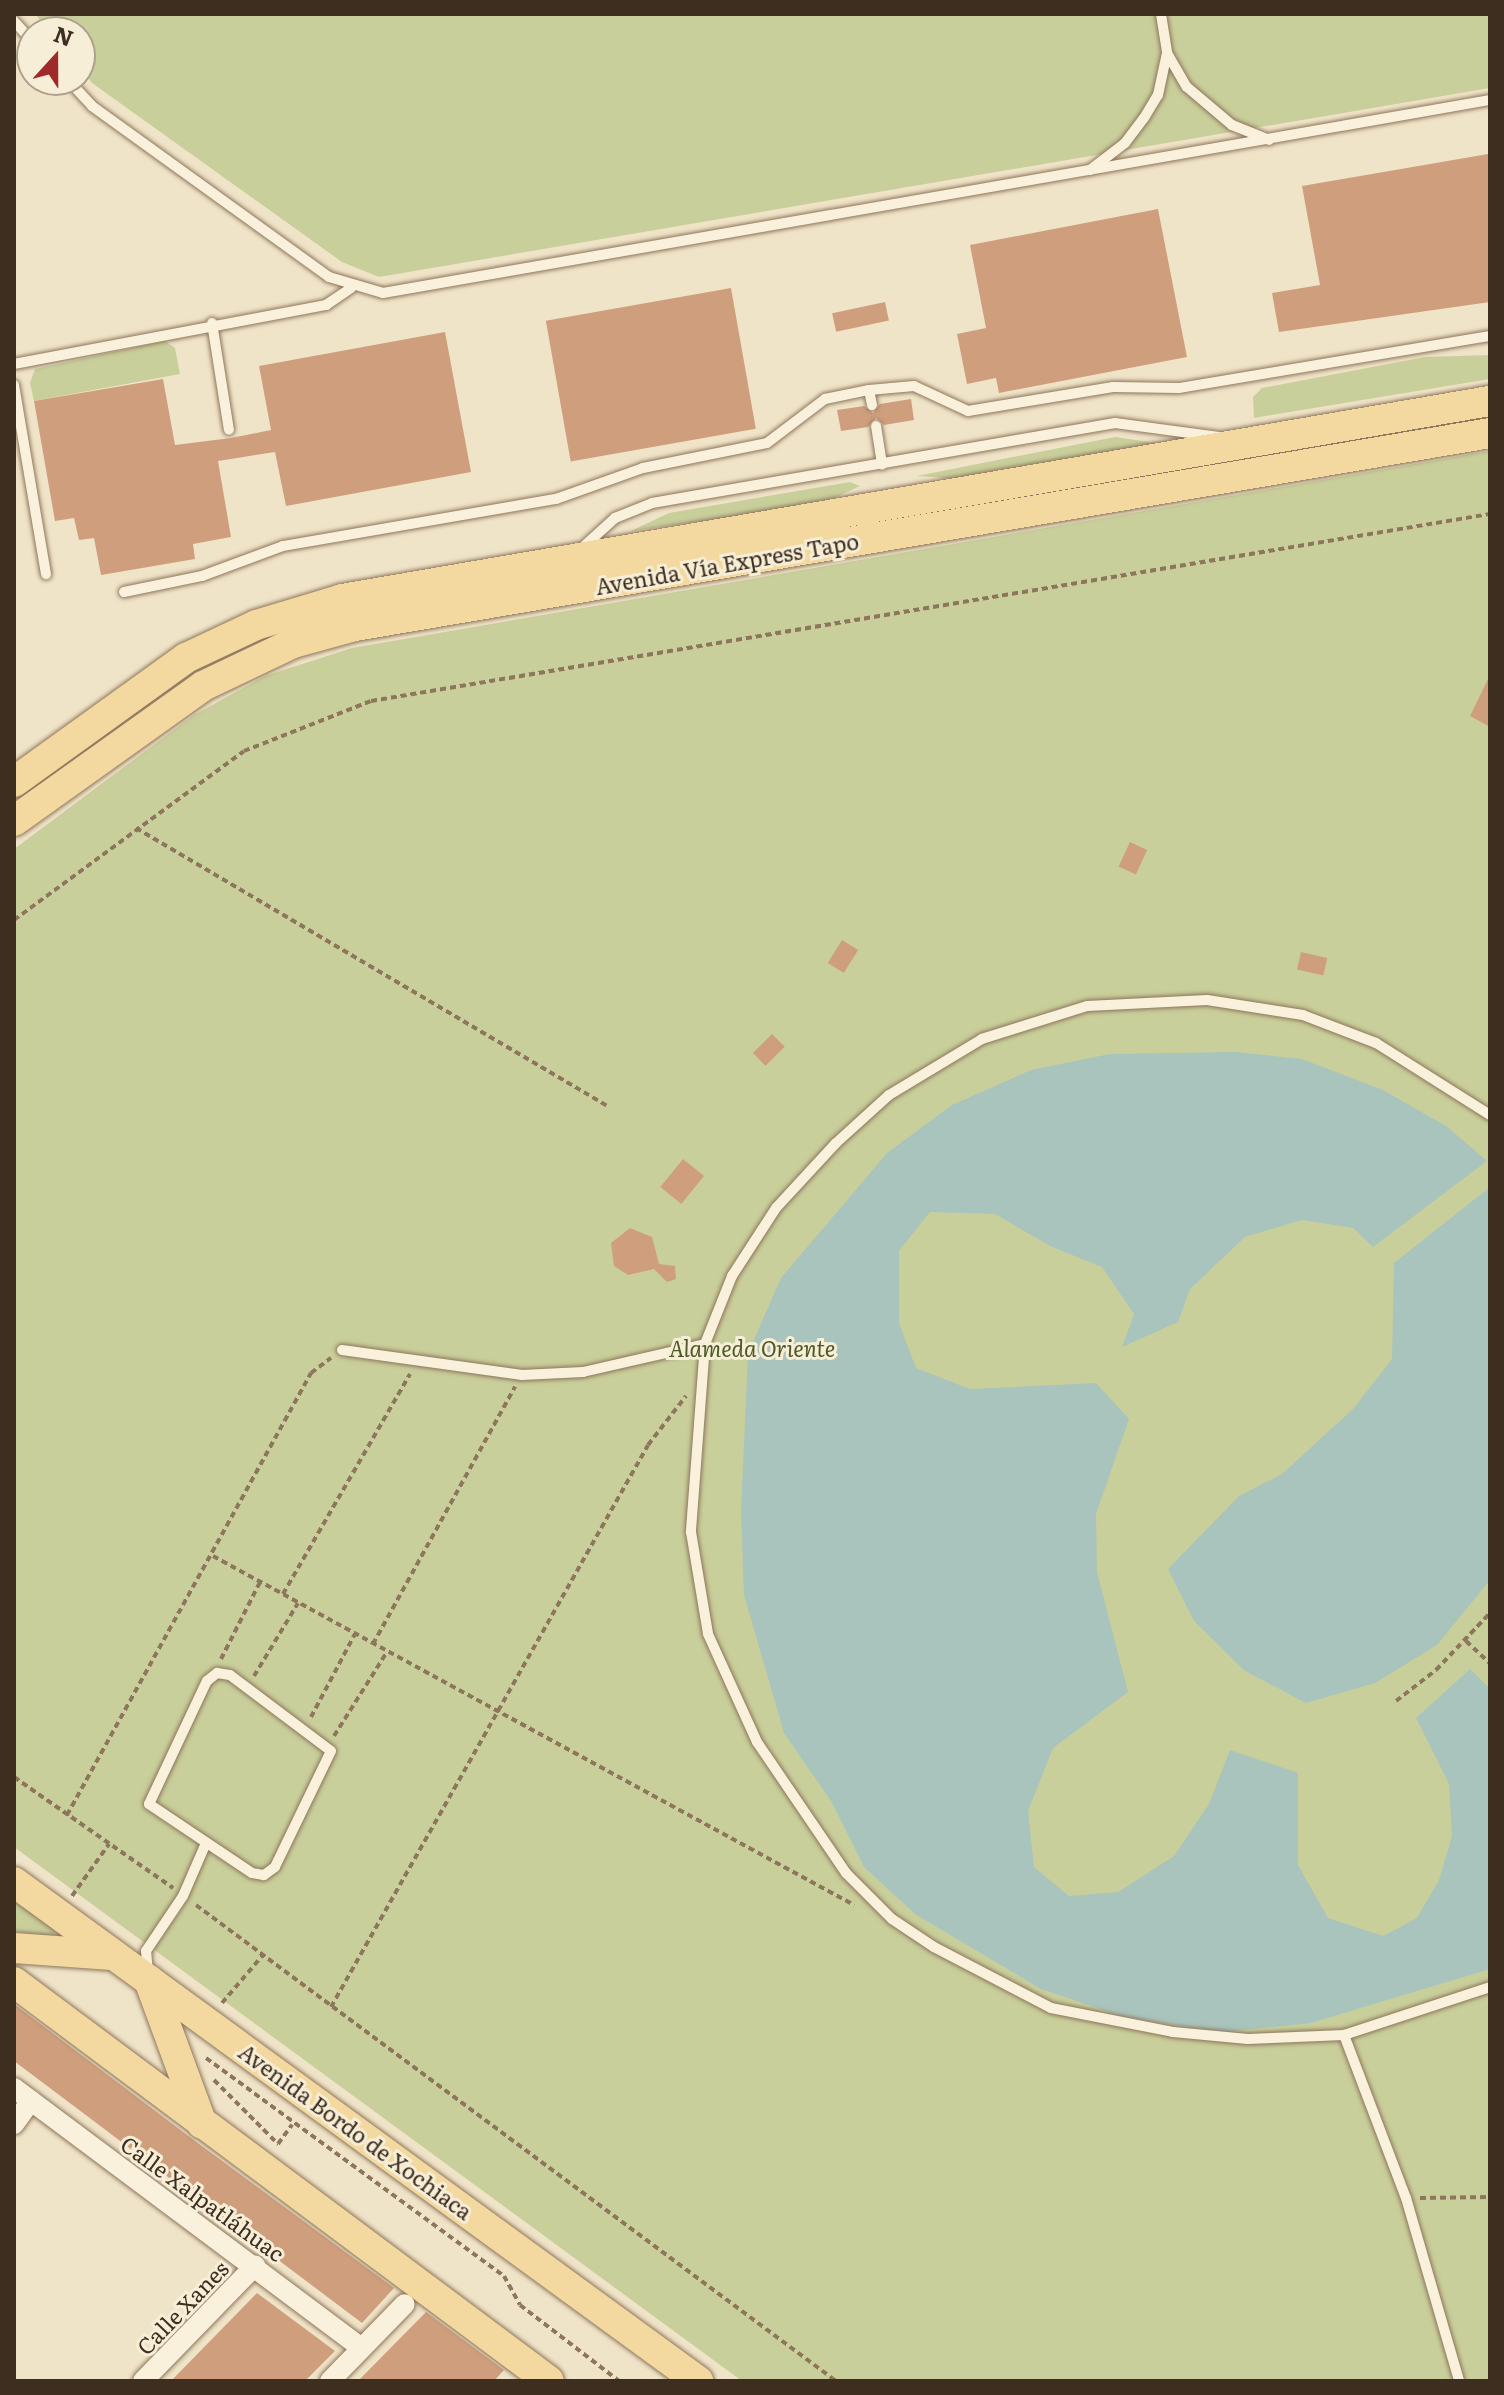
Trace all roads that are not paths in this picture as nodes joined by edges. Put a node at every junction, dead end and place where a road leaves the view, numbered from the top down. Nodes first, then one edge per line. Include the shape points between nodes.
1 (1161, 14) edge
2 (1167, 53) junction
3 (83, 96) edge
4 (1490, 100) edge
5 (1269, 140) junction
6 (1088, 171) junction
7 (351, 288) junction
8 (212, 323) junction
9 (1490, 336) edge
10 (14, 364) edge
11 (14, 385) edge
12 (869, 390) junction
13 (1490, 401) edge
14 (872, 405) dead end
15 (876, 426) dead end
16 (229, 430) dead end
17 (1490, 433) edge
18 (1244, 443) junction
19 (882, 465) junction
20 (573, 556) junction
21 (46, 574) dead end
22 (124, 592) dead end
23 (21, 775) edge
24 (14, 821) edge
25 (1490, 1115) edge
26 (705, 1344) junction
27 (342, 1350) road end
28 (206, 1843) junction
29 (14, 1882) edge
30 (14, 1948) edge
31 (112, 1955) junction
32 (147, 1966) junction
33 (14, 1982) edge
34 (1490, 1987) edge
35 (1344, 2035) junction
36 (14, 2088) edge
37 (31, 2101) junction
38 (14, 2124) edge
39 (202, 2126) junction
40 (255, 2266) junction
41 (405, 2304) dead end
42 (362, 2348) junction
43 (143, 2381) edge
44 (330, 2381) edge
45 (549, 2381) edge
46 (698, 2381) edge
47 (1459, 2381) edge

1 - 2 lane
2 - 5 lane via 1205,107
2 - 6 lane via 1158,95 1144,118 1125,143
3 - 7 lane
4 - 5 lane
5 - 6 lane
6 - 7 lane via 383,293
7 - 8 lane via 326,305
8 - 10 lane
8 - 16 lane
9 - 12 lane via 1179,388 1113,387 968,411 914,386
11 - 21 lane
12 - 14 lane
12 - 22 lane via 825,399 767,443 643,468 556,499 283,546 202,576
13 - 18 main road, Avenida Vía Express Tapo
15 - 19 lane
17 - 24 main road, Avenida Vía Express Tapo via 355,626 293,643 203,686
18 - 19 lane via 1179,427 1115,423
18 - 20 main road, Avenida Vía Express Tapo
19 - 20 lane via 652,503 615,518
20 - 23 main road, Avenida Vía Express Tapo via 342,599 256,625 156,676
25 - 26 lane via 1376,1043 1303,1015 1207,1000 1152,999 1087,1006 1022,1023 942,1061 836,1143 776,1208 732,1276
26 - 27 lane via 583,1372 522,1375
26 - 35 lane via 691,1532 708,1634 765,1754 846,1873 934,1947 1051,2008 1173,2032 1309,2041
28 - 28 lane via 156,1813 149,1798 207,1681 217,1673 248,1688 329,1745 330,1762 271,1873 252,1873
28 - 32 lane
29 - 31 main road, Avenida Bordo de Xochiaca
30 - 31 main road
31 - 32 main road, Avenida Bordo de Xochiaca
32 - 39 main road
32 - 46 main road, Avenida Bordo de Xochiaca
33 - 39 main road
34 - 35 lane
35 - 47 lane via 1406,2198
36 - 37 street, Calle Xalpatláhuac
37 - 38 street
37 - 40 street, Calle Xalpatláhuac
39 - 45 main road
40 - 42 street, Calle Xalpatláhuac
40 - 43 street, Calle Xanes
41 - 42 street
42 - 44 street

